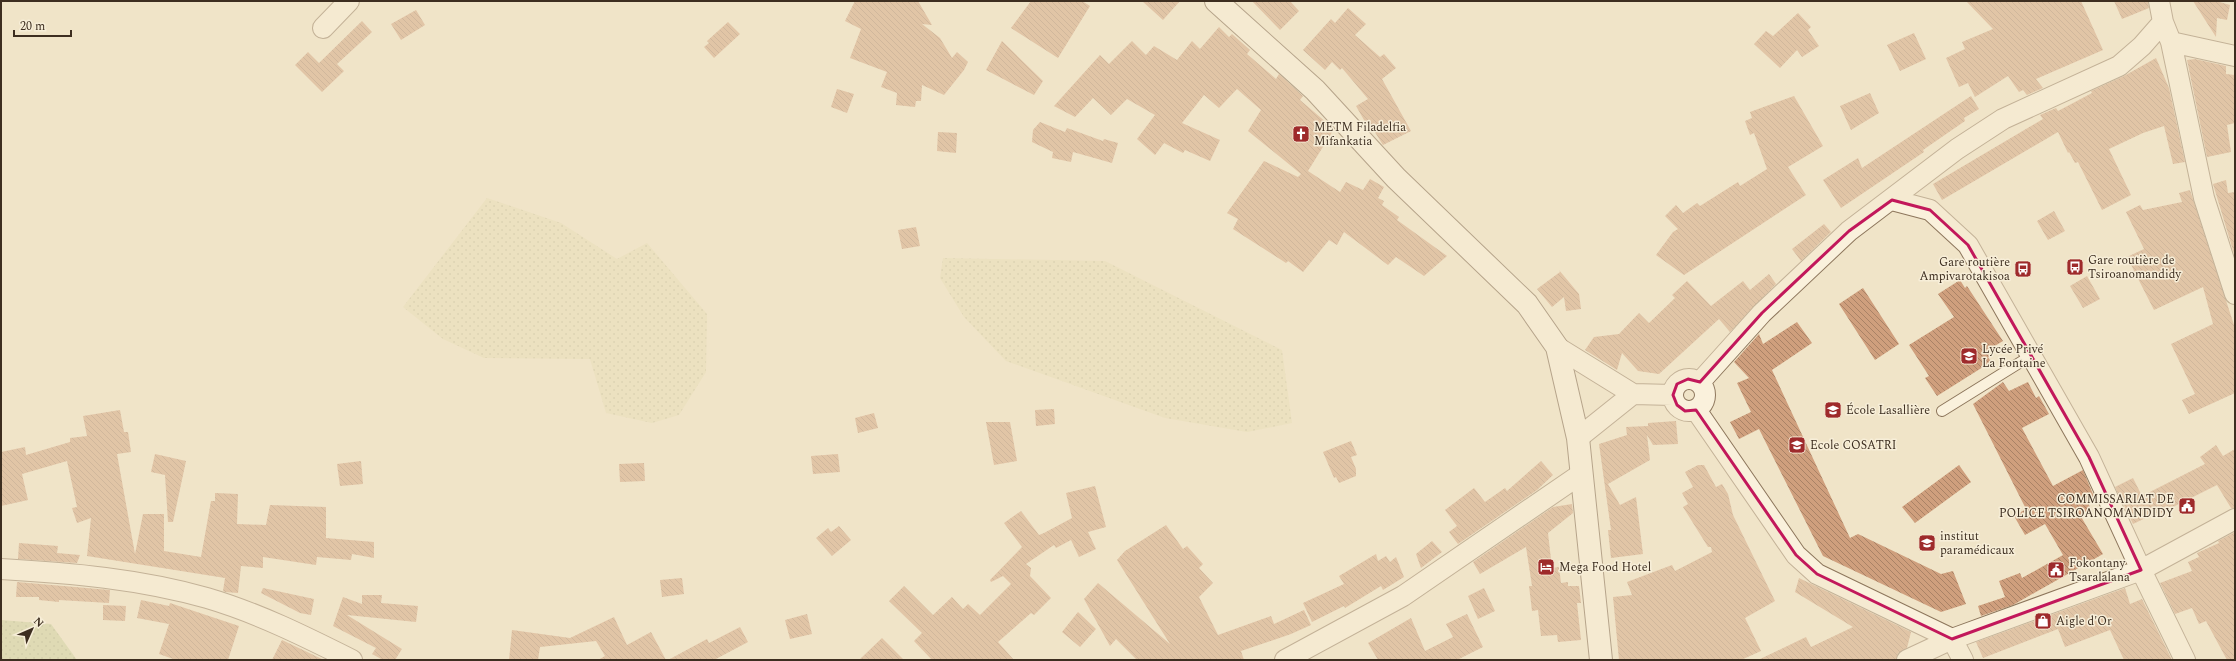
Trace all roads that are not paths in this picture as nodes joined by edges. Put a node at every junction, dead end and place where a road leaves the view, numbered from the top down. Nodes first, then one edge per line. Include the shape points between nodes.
1 (349, 1) edge
2 (1216, 1) edge
3 (2159, 1) edge
4 (2163, 22) junction
5 (323, 28) dead end
6 (2170, 42) junction
7 (2235, 56) edge
8 (1892, 200) junction
9 (2235, 294) edge
10 (1557, 347) junction
11 (2032, 356) junction
12 (1700, 382) junction
13 (1633, 394) junction
14 (1673, 395) junction
15 (1696, 410) junction
16 (1942, 411) dead end
17 (1578, 438) junction
18 (1581, 474) junction
19 (2235, 519) edge
20 (1, 569) edge
21 (2141, 570) junction
22 (1952, 639) junction
23 (352, 660) edge
24 (1285, 660) edge
25 (1602, 660) edge
26 (1907, 660) edge
27 (1963, 660) edge
28 (2185, 660) edge

1 - 5 street
2 - 10 main road via 1315,90 1396,178 1527,304
3 - 4 street
4 - 6 street
4 - 8 street via 2142,46 2119,66 2002,119 1957,149
6 - 7 street
6 - 9 street via 2204,198
8 - 11 street via 1930,210 1968,245
8 - 12 street via 1849,231 1762,313
10 - 13 street
10 - 17 main road
11 - 16 lane
11 - 21 street via 2089,457
12 - 14 street via 1688,379 1678,384
12 - 15 street via 1705,392 1704,403
13 - 14 street
13 - 17 street
14 - 15 street via 1676,405 1685,411
15 - 22 street via 1796,555 1817,574
17 - 18 main road
18 - 24 street via 1402,596
18 - 25 main road
19 - 21 street
20 - 23 street via 73,573 158,586 209,598 297,632
21 - 22 street
21 - 28 street
22 - 26 street
22 - 27 street

